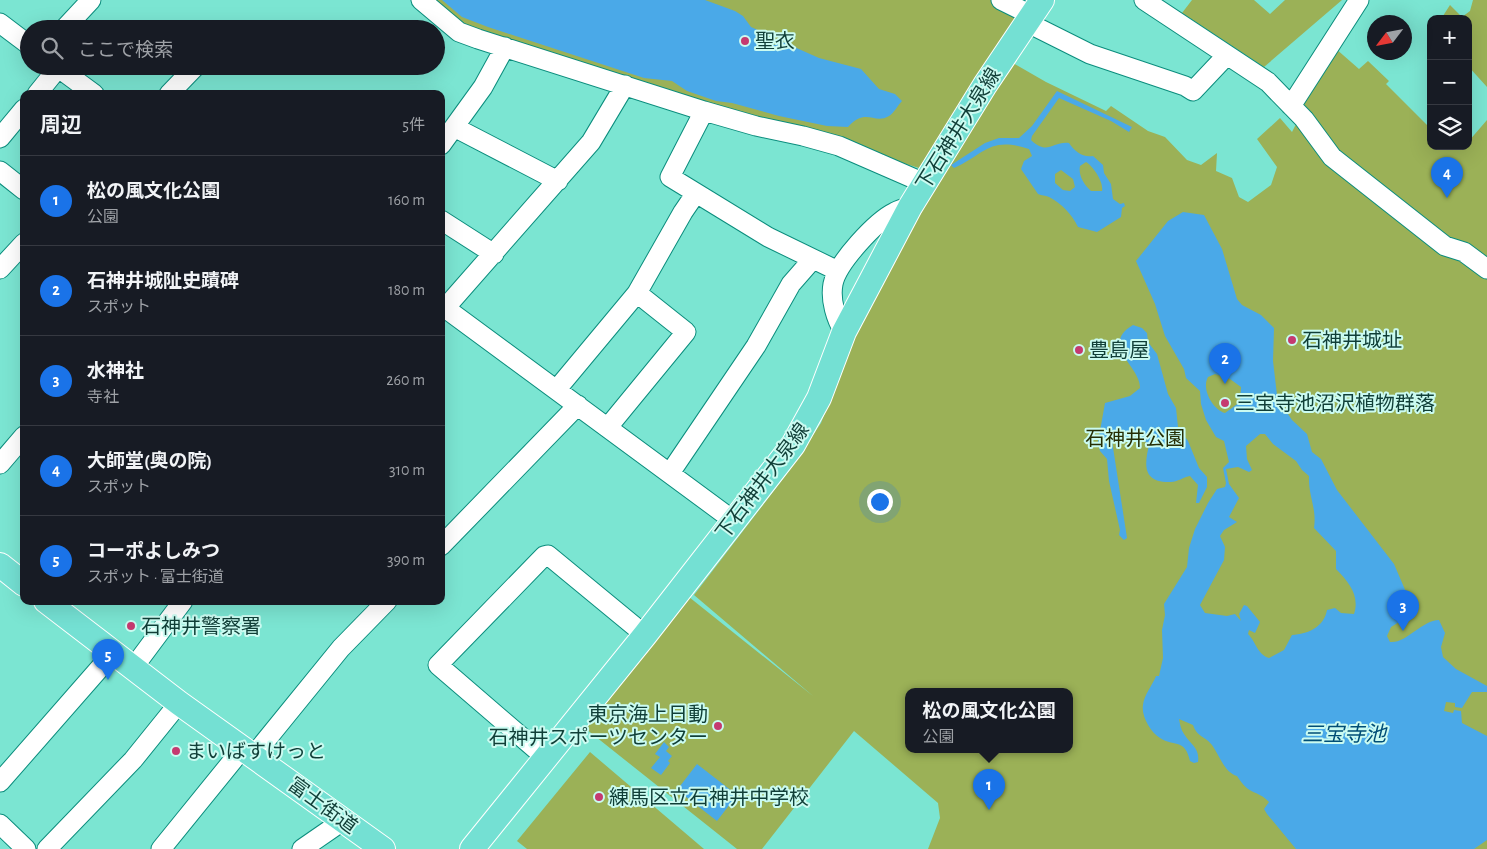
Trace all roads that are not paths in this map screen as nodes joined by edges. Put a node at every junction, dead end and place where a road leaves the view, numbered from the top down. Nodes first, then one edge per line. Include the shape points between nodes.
1 (91, 0) edge
2 (421, 0) edge
3 (1001, 0) edge
4 (1144, 0) edge
5 (1359, 0) edge
6 (1033, 12) edge
7 (72, 20) edge
8 (445, 20) edge
9 (445, 20) edge
10 (0, 23) edge
11 (20, 38) edge
12 (505, 47) junction
13 (1227, 55) junction
14 (51, 75) edge
15 (68, 75) edge
16 (187, 75) edge
17 (625, 85) junction
18 (40, 90) edge
19 (89, 90) edge
20 (173, 90) edge
21 (1291, 106) junction
22 (704, 111) junction
23 (20, 114) edge
24 (454, 127) junction
25 (0, 138) edge
26 (445, 139) edge
27 (0, 171) edge
28 (558, 181) junction
29 (924, 183) junction
30 (20, 187) edge
31 (696, 193) junction
32 (910, 207) junction
33 (445, 223) edge
34 (20, 247) edge
35 (494, 254) junction
36 (812, 260) junction
37 (0, 269) edge
38 (1487, 269) edge
39 (838, 271) junction
40 (637, 294) junction
41 (445, 305) edge
42 (445, 307) edge
43 (844, 332) junction
44 (557, 389) junction
45 (578, 405) junction
46 (608, 427) junction
47 (20, 441) edge
48 (0, 464) edge
49 (670, 473) junction
50 (734, 521) junction
51 (445, 542) edge
52 (0, 565) edge
53 (20, 581) edge
54 (51, 605) edge
55 (180, 605) edge
56 (383, 605) edge
57 (645, 635) junction
58 (113, 654) junction
59 (133, 668) junction
60 (179, 703) junction
61 (248, 751) junction
62 (546, 758) junction
63 (0, 782) edge
64 (344, 820) junction
65 (0, 824) edge
66 (26, 849) edge
67 (47, 849) edge
68 (161, 849) edge
69 (302, 849) edge
70 (383, 849) edge
71 (472, 849) edge

1 - 7 street
2 - 9 street
3 - 6 street
4 - 13 street
5 - 21 street
6 - 13 street via 1090,54 1193,91
6 - 29 main road, 下石神井大泉線
8 - 12 street via 459,32
10 - 11 street
12 - 17 street
12 - 24 street via 483,88
13 - 21 street via 1268,82
14 - 18 street
15 - 19 street
16 - 20 street
17 - 22 street
17 - 28 street via 591,142
21 - 38 street via 1332,157 1445,246 1464,252
22 - 29 street via 839,146
22 - 31 street via 670,174
23 - 25 street
24 - 26 street
24 - 28 street
27 - 30 street
28 - 35 street
29 - 32 main road, 下石神井大泉線
31 - 36 street
31 - 40 street
32 - 39 street via 883,220
32 - 43 main road, 下石神井大泉線
33 - 35 street
34 - 37 street
35 - 41 street
36 - 39 street
36 - 49 street via 791,284 756,346
39 - 43 street via 832,285 834,306
40 - 44 street
40 - 46 street via 686,332
42 - 44 street
43 - 50 main road, 下石神井大泉線 via 807,422
44 - 45 street
45 - 46 street
45 - 51 street
46 - 49 street
47 - 48 street
49 - 50 street
50 - 57 main road, 下石神井大泉線
52 - 53 main road
54 - 58 main road, 富士街道
55 - 59 street
56 - 61 street
57 - 62 main road, 下石神井大泉線
57 - 62 street via 548,555 438,665
58 - 59 main road, 富士街道
58 - 63 street
59 - 60 main road, 富士街道
60 - 61 main road, 富士街道
60 - 67 street via 133,760
61 - 64 main road, 富士街道
61 - 68 street
62 - 71 main road, 下石神井大泉線
64 - 69 street
64 - 70 main road, 富士街道
65 - 66 street

